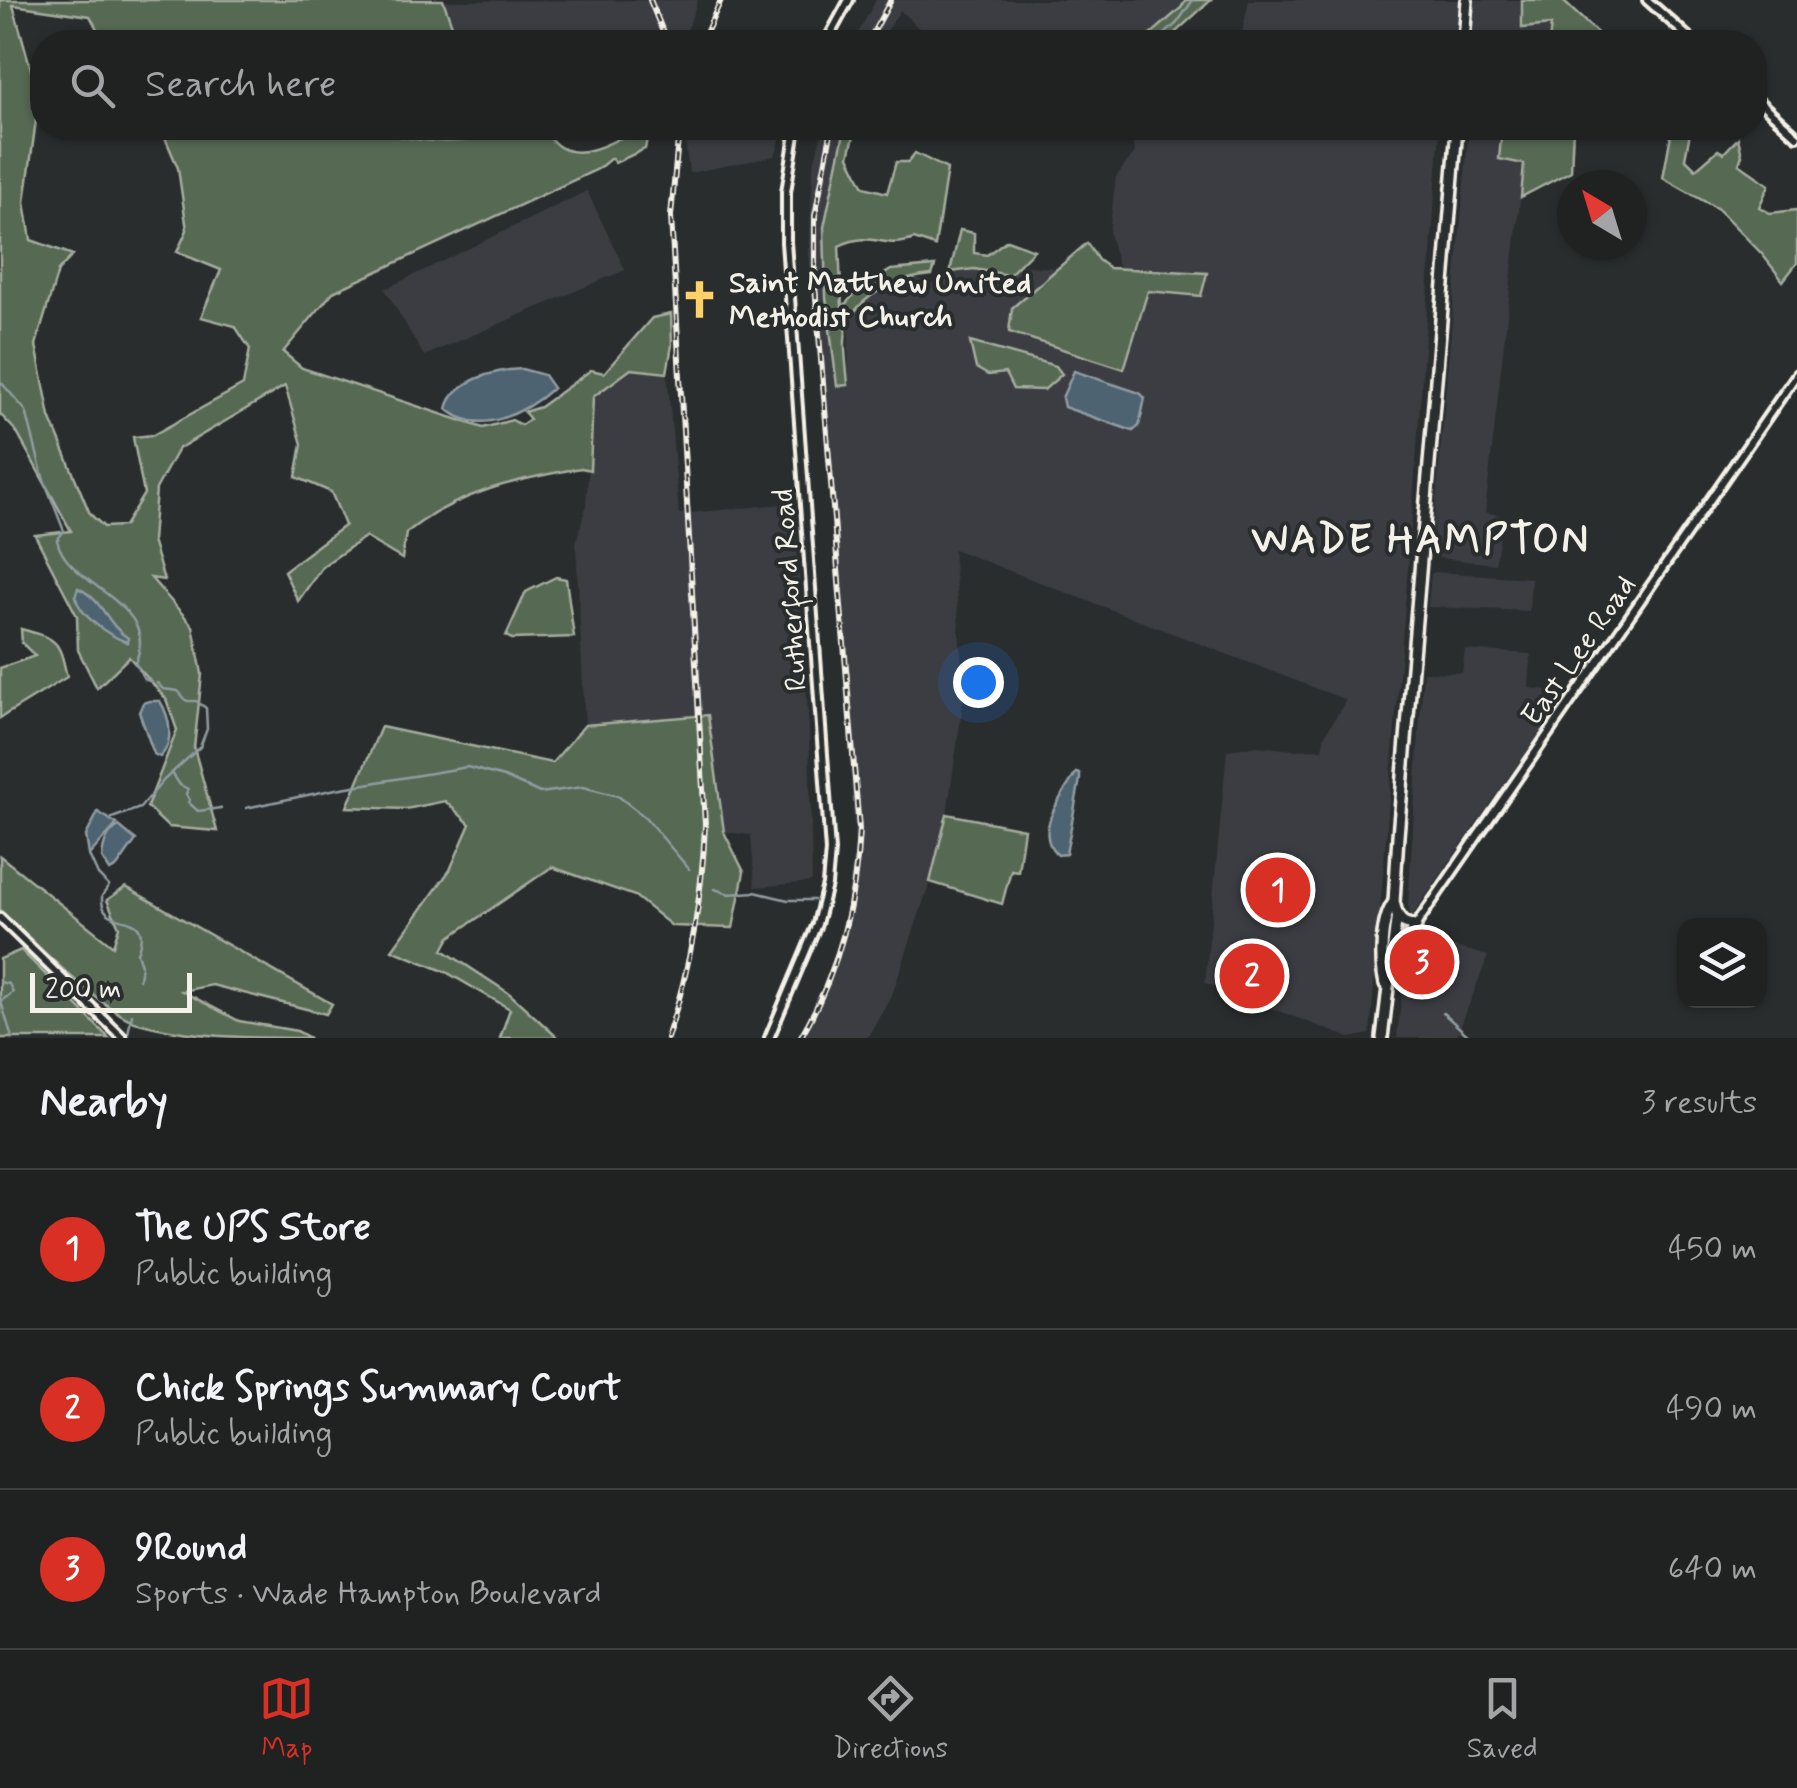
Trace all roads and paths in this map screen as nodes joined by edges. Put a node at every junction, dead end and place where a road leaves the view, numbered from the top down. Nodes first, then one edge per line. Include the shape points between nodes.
1 (850, 0) edge
2 (1468, 0) edge
3 (1646, 0) edge
4 (833, 30) edge
5 (1465, 30) edge
6 (1680, 30) edge
7 (1767, 109) edge
8 (1797, 136) edge
9 (794, 140) edge
10 (1456, 140) edge
11 (1797, 374) edge
12 (1395, 907) junction
13 (0, 918) edge
14 (1416, 927) junction
15 (1390, 932) junction
16 (1391, 972) junction
17 (1386, 987) junction
18 (121, 1036) edge
19 (769, 1038) edge
20 (1382, 1038) edge

1 - 4 street
2 - 5 main road
3 - 6 street
7 - 8 street
9 - 19 street, Rutherford Road via 786,242 830,852 817,924
10 - 12 main road
11 - 14 street, East Lee Road
12 - 14 main road via 1403,922
12 - 15 main road
13 - 18 street
14 - 15 street
14 - 16 street, East Lee Road
15 - 16 main road
15 - 17 main road via 1382,970
16 - 17 main road
17 - 20 main road

